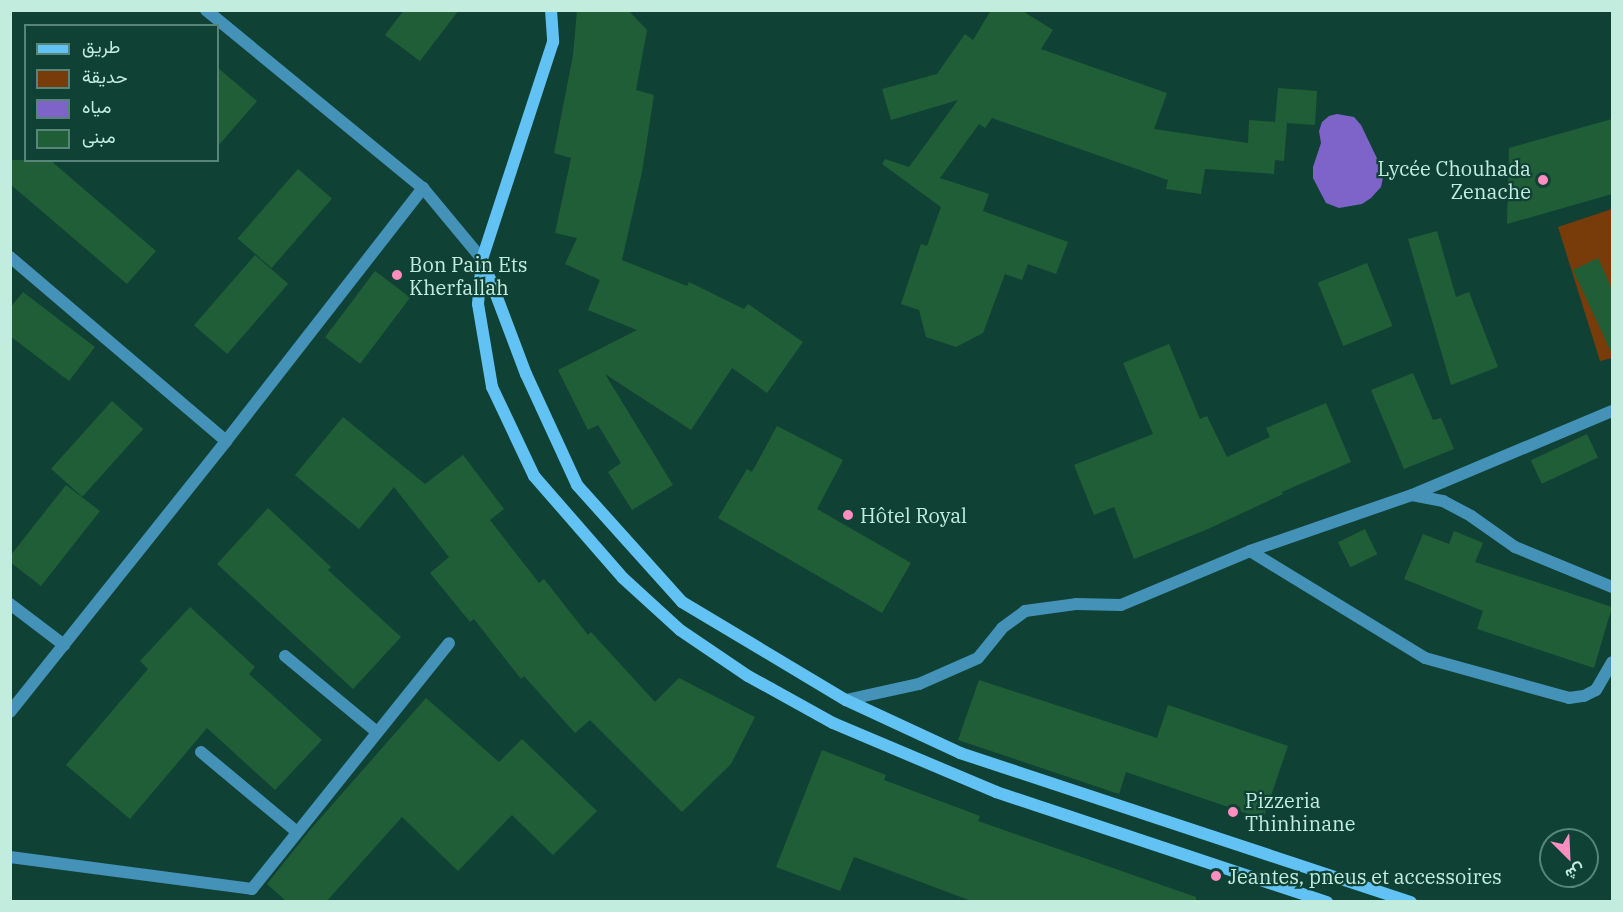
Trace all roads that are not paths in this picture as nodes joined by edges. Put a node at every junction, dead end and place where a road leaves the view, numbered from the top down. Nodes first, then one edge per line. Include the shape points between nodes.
1 (206, 10) edge
2 (551, 10) edge
3 (423, 188) junction
4 (10, 257) edge
5 (482, 259) junction
6 (1612, 411) edge
7 (226, 441) junction
8 (1412, 495) junction
9 (1250, 551) junction
10 (1612, 587) edge
11 (10, 604) edge
12 (449, 643) dead end
13 (64, 645) junction
14 (285, 656) dead end
15 (1612, 662) edge
16 (846, 700) junction
17 (10, 712) edge
18 (377, 732) junction
19 (201, 752) dead end
20 (297, 832) junction
21 (10, 857) edge
22 (1327, 902) edge
23 (1411, 902) edge

1 - 3 street
2 - 5 street via 553,42
3 - 5 street
3 - 7 street
4 - 7 street
5 - 16 street via 526,374 577,485 682,602
5 - 22 street via 478,303 492,387 534,476 623,578 680,630 748,676 833,723 996,792
6 - 8 street
7 - 13 street
8 - 9 street
8 - 10 street via 1443,501 1515,547
9 - 15 street via 1425,658 1569,698 1596,690
9 - 16 street via 1120,605 1076,604 1025,611 1002,628 978,658 919,684
11 - 13 street
12 - 18 street
13 - 17 street
14 - 18 street
16 - 23 street via 960,753
18 - 20 street
19 - 20 street
20 - 21 street via 252,889

